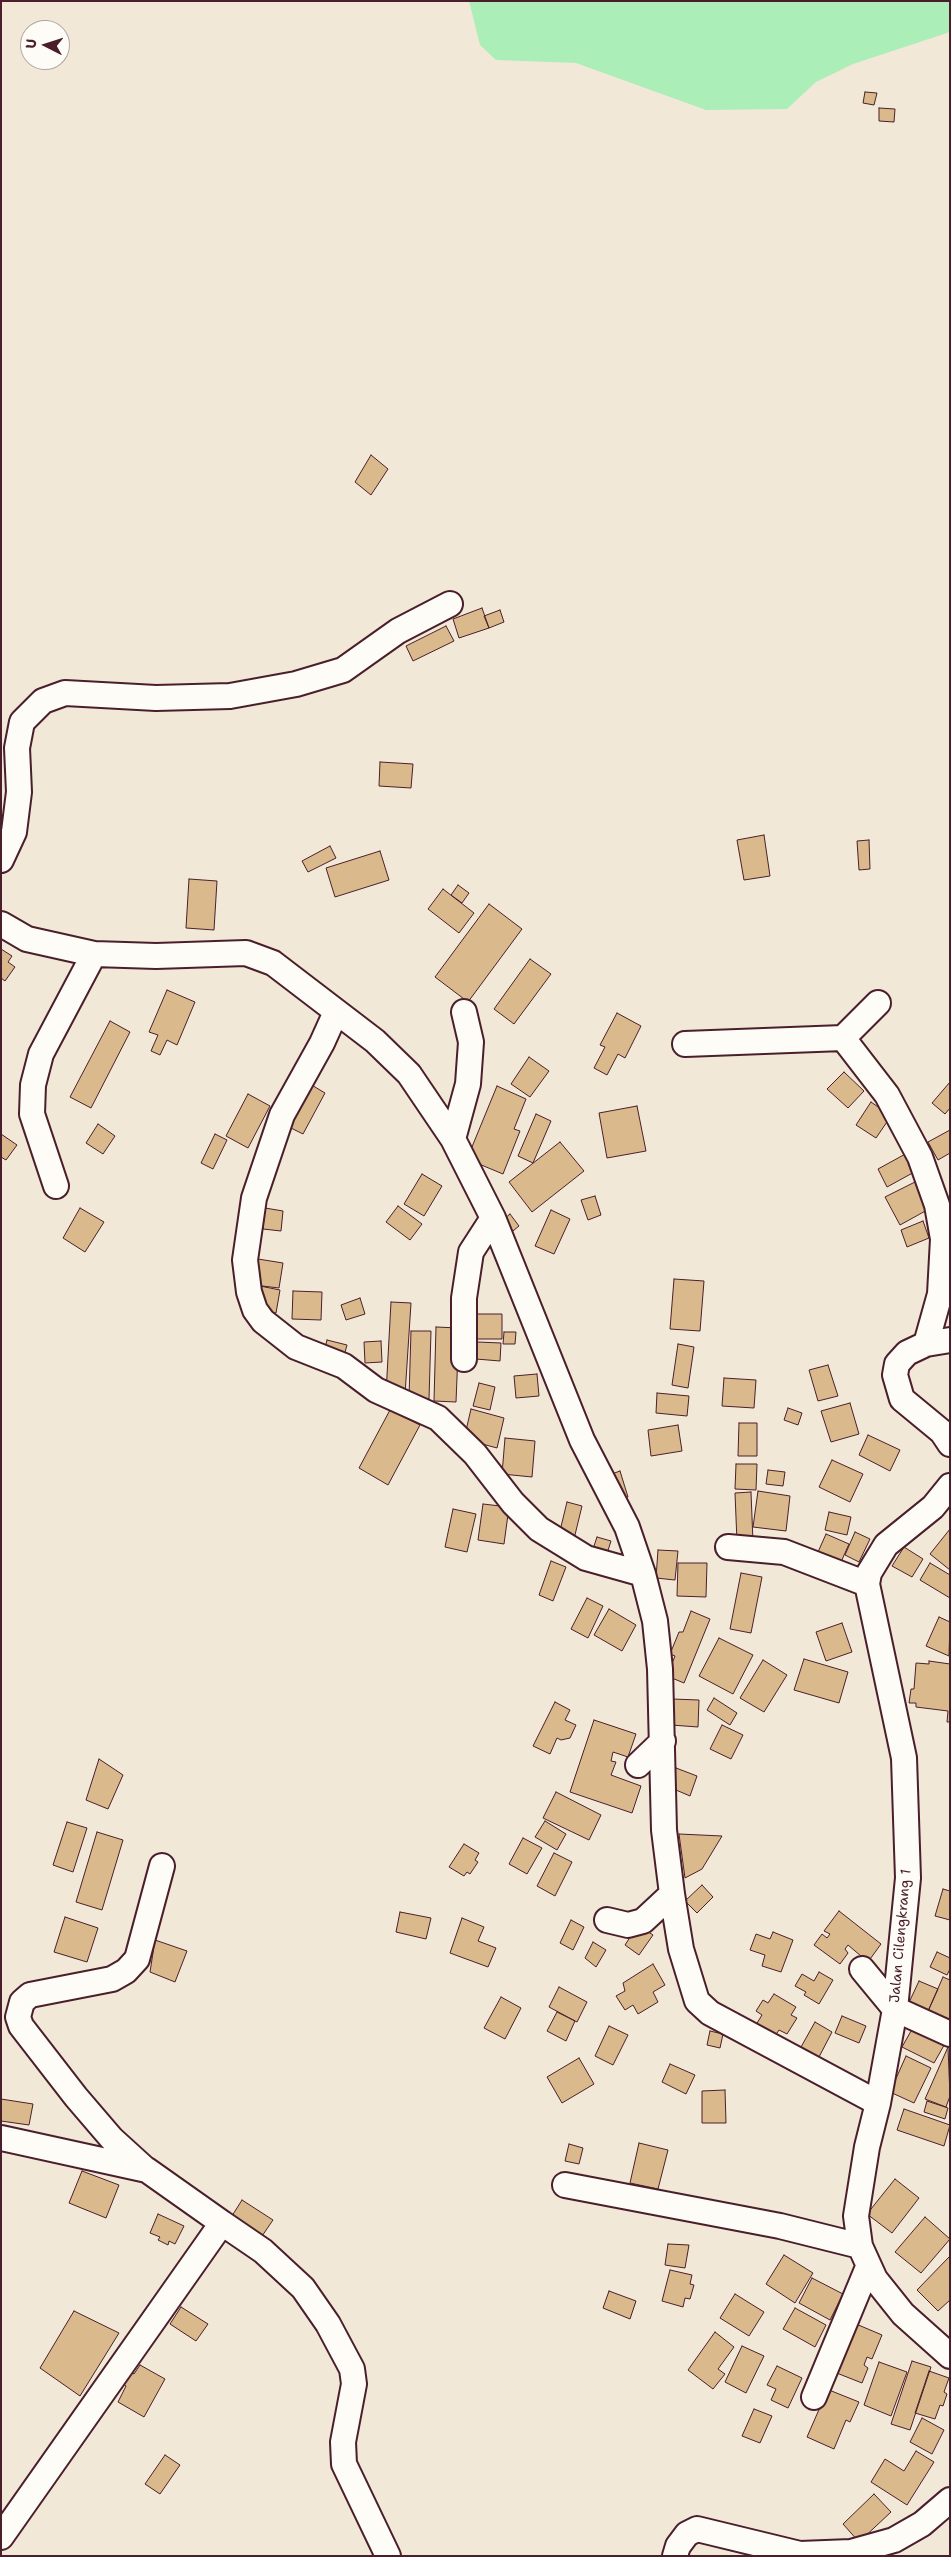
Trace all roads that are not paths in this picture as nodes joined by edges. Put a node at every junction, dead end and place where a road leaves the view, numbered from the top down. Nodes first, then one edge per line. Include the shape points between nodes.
1 (450, 604) dead end
2 (1, 860) edge
3 (1, 924) edge
4 (94, 954) junction
5 (878, 1003) dead end
6 (336, 1012) junction
7 (464, 1012) dead end
8 (843, 1038) junction
9 (685, 1044) dead end
10 (453, 1139) junction
11 (56, 1186) dead end
12 (493, 1218) junction
13 (950, 1340) edge
14 (926, 1344) junction
15 (464, 1359) dead end
16 (950, 1444) edge
17 (950, 1486) edge
18 (728, 1547) dead end
19 (643, 1574) junction
20 (867, 1584) junction
21 (663, 1741) junction
22 (638, 1765) dead end
23 (162, 1866) dead end
24 (672, 1894) junction
25 (607, 1920) dead end
26 (862, 1969) dead end
27 (895, 2009) junction
28 (950, 2034) edge
29 (878, 2103) junction
30 (1, 2138) edge
31 (147, 2170) junction
32 (565, 2185) dead end
33 (222, 2222) junction
34 (864, 2257) junction
35 (950, 2356) edge
36 (814, 2397) dead end
37 (950, 2500) edge
38 (1, 2537) edge
39 (388, 2556) edge
40 (676, 2556) edge

1 - 2 street via 398,631 343,670 296,684 230,696 156,698 65,693 43,701 22,722 17,748 19,792 14,832
3 - 4 street via 27,940
4 - 6 street via 246,954 273,963
4 - 11 street via 41,1054 33,1085 32,1114
5 - 8 street
6 - 10 street via 375,1041 409,1074
6 - 19 street via 282,1115 254,1198 245,1260 255,1310 263,1321 296,1347 344,1366 376,1390 438,1418 475,1454 513,1503 539,1528 586,1558
7 - 10 street via 471,1042 468,1084
8 - 9 street
8 - 14 street via 887,1095 920,1157 937,1205 943,1239 940,1294
10 - 12 street
12 - 15 street via 471,1252 464,1298
12 - 19 street via 582,1440 627,1527
13 - 14 street
14 - 16 street via 907,1352 897,1364 897,1387 902,1399 942,1432
17 - 20 street via 933,1507 886,1545 869,1573
18 - 20 street via 784,1552
19 - 21 street via 655,1621
20 - 27 street, Jalan Cilengkrang 1 via 904,1758 908,1878
21 - 22 street
21 - 24 street via 664,1830
23 - 31 street via 143,1941 132,1965 112,1979 30,1995 22,2002 18,2017 21,2026 76,2097 112,2138
24 - 25 street via 644,1921 628,1925
24 - 29 street via 681,1949 697,2000 710,2013
26 - 27 street
27 - 28 street
27 - 29 street, Jalan Cilengkrang 1
29 - 34 street, Jalan Cilengkrang 1 via 856,2216
30 - 31 street
31 - 33 street
32 - 34 street via 780,2226
33 - 38 street
33 - 39 street via 263,2251 302,2288 328,2324 352,2369 353,2399 343,2442 344,2464
34 - 35 street, Jalan Cilengkrang 1 via 883,2291 903,2314
34 - 36 street
37 - 40 street via 922,2524 894,2540 851,2552 800,2554 697,2529 687,2534 678,2546

